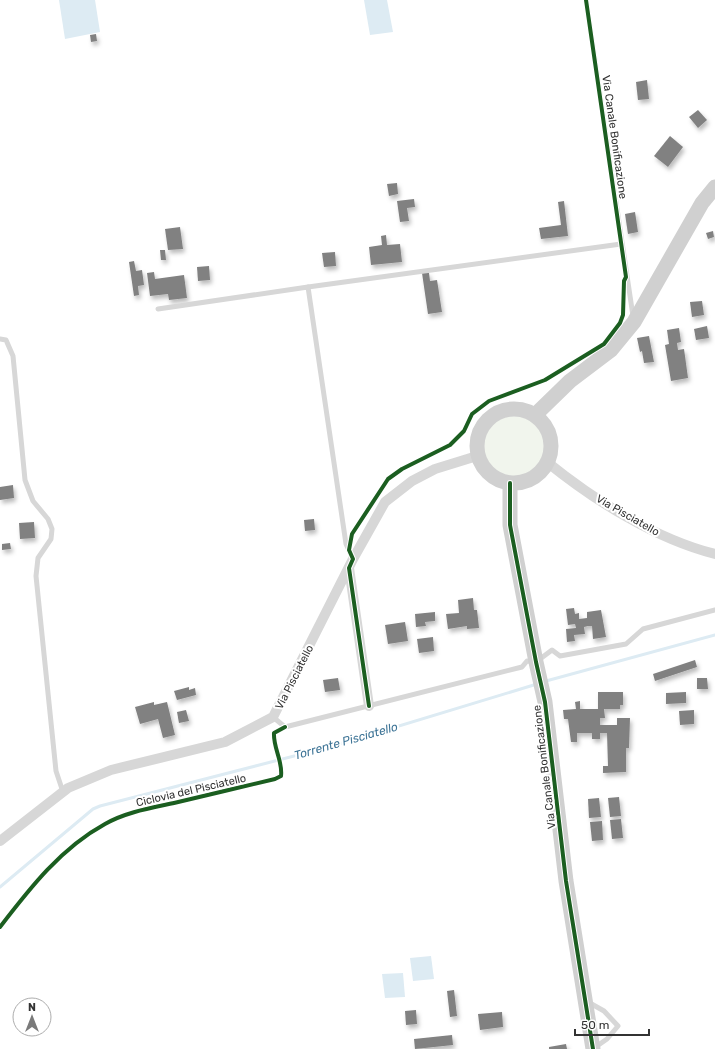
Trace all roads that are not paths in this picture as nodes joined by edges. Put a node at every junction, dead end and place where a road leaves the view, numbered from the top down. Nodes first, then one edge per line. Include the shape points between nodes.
1 (586, 0) edge
2 (715, 187) edge
3 (621, 244) junction
4 (308, 287) junction
5 (158, 308) dead end
6 (634, 322) junction
7 (0, 339) edge
8 (535, 415) junction
9 (477, 456) junction
10 (548, 462) junction
11 (510, 484) junction
12 (715, 554) edge
13 (351, 564) junction
14 (715, 610) edge
15 (536, 666) junction
16 (369, 706) junction
17 (273, 717) junction
18 (63, 792) junction
19 (0, 841) edge
20 (586, 1001) junction
21 (593, 1049) edge

1 - 3 lane, Via Canale Bonificazione
2 - 6 street via 702,203
3 - 4 lane
3 - 6 lane, Via Canale Bonificazione
4 - 5 lane
4 - 13 lane
6 - 8 street via 611,350 570,381
7 - 18 lane via 6,340 13,356 25,480 33,501 48,519 52,529 50,539 38,558 36,576 56,771
8 - 9 street via 513,408 492,415 478,433
8 - 10 street via 543,422 551,442
9 - 11 street via 490,475
9 - 13 street, Via Pisciatello via 435,469 412,481 385,502
10 - 11 street via 532,479
10 - 12 street, Via Pisciatello via 595,497 645,527 671,540
11 - 15 street, Via Canale Bonificazione via 510,525
13 - 16 street
13 - 17 street, Via Pisciatello
14 - 15 lane via 643,629 626,644 560,656 552,650
15 - 16 lane via 527,661 522,667
15 - 20 street, Via Canale Bonificazione via 545,702 566,881
16 - 17 lane via 285,727
17 - 18 street, Via Pisciatello via 225,742 111,770
18 - 19 street, Via Pisciatello
20 - 21 street, Via Canale Bonificazione
20 - 21 lane via 604,1011 618,1026 607,1039

